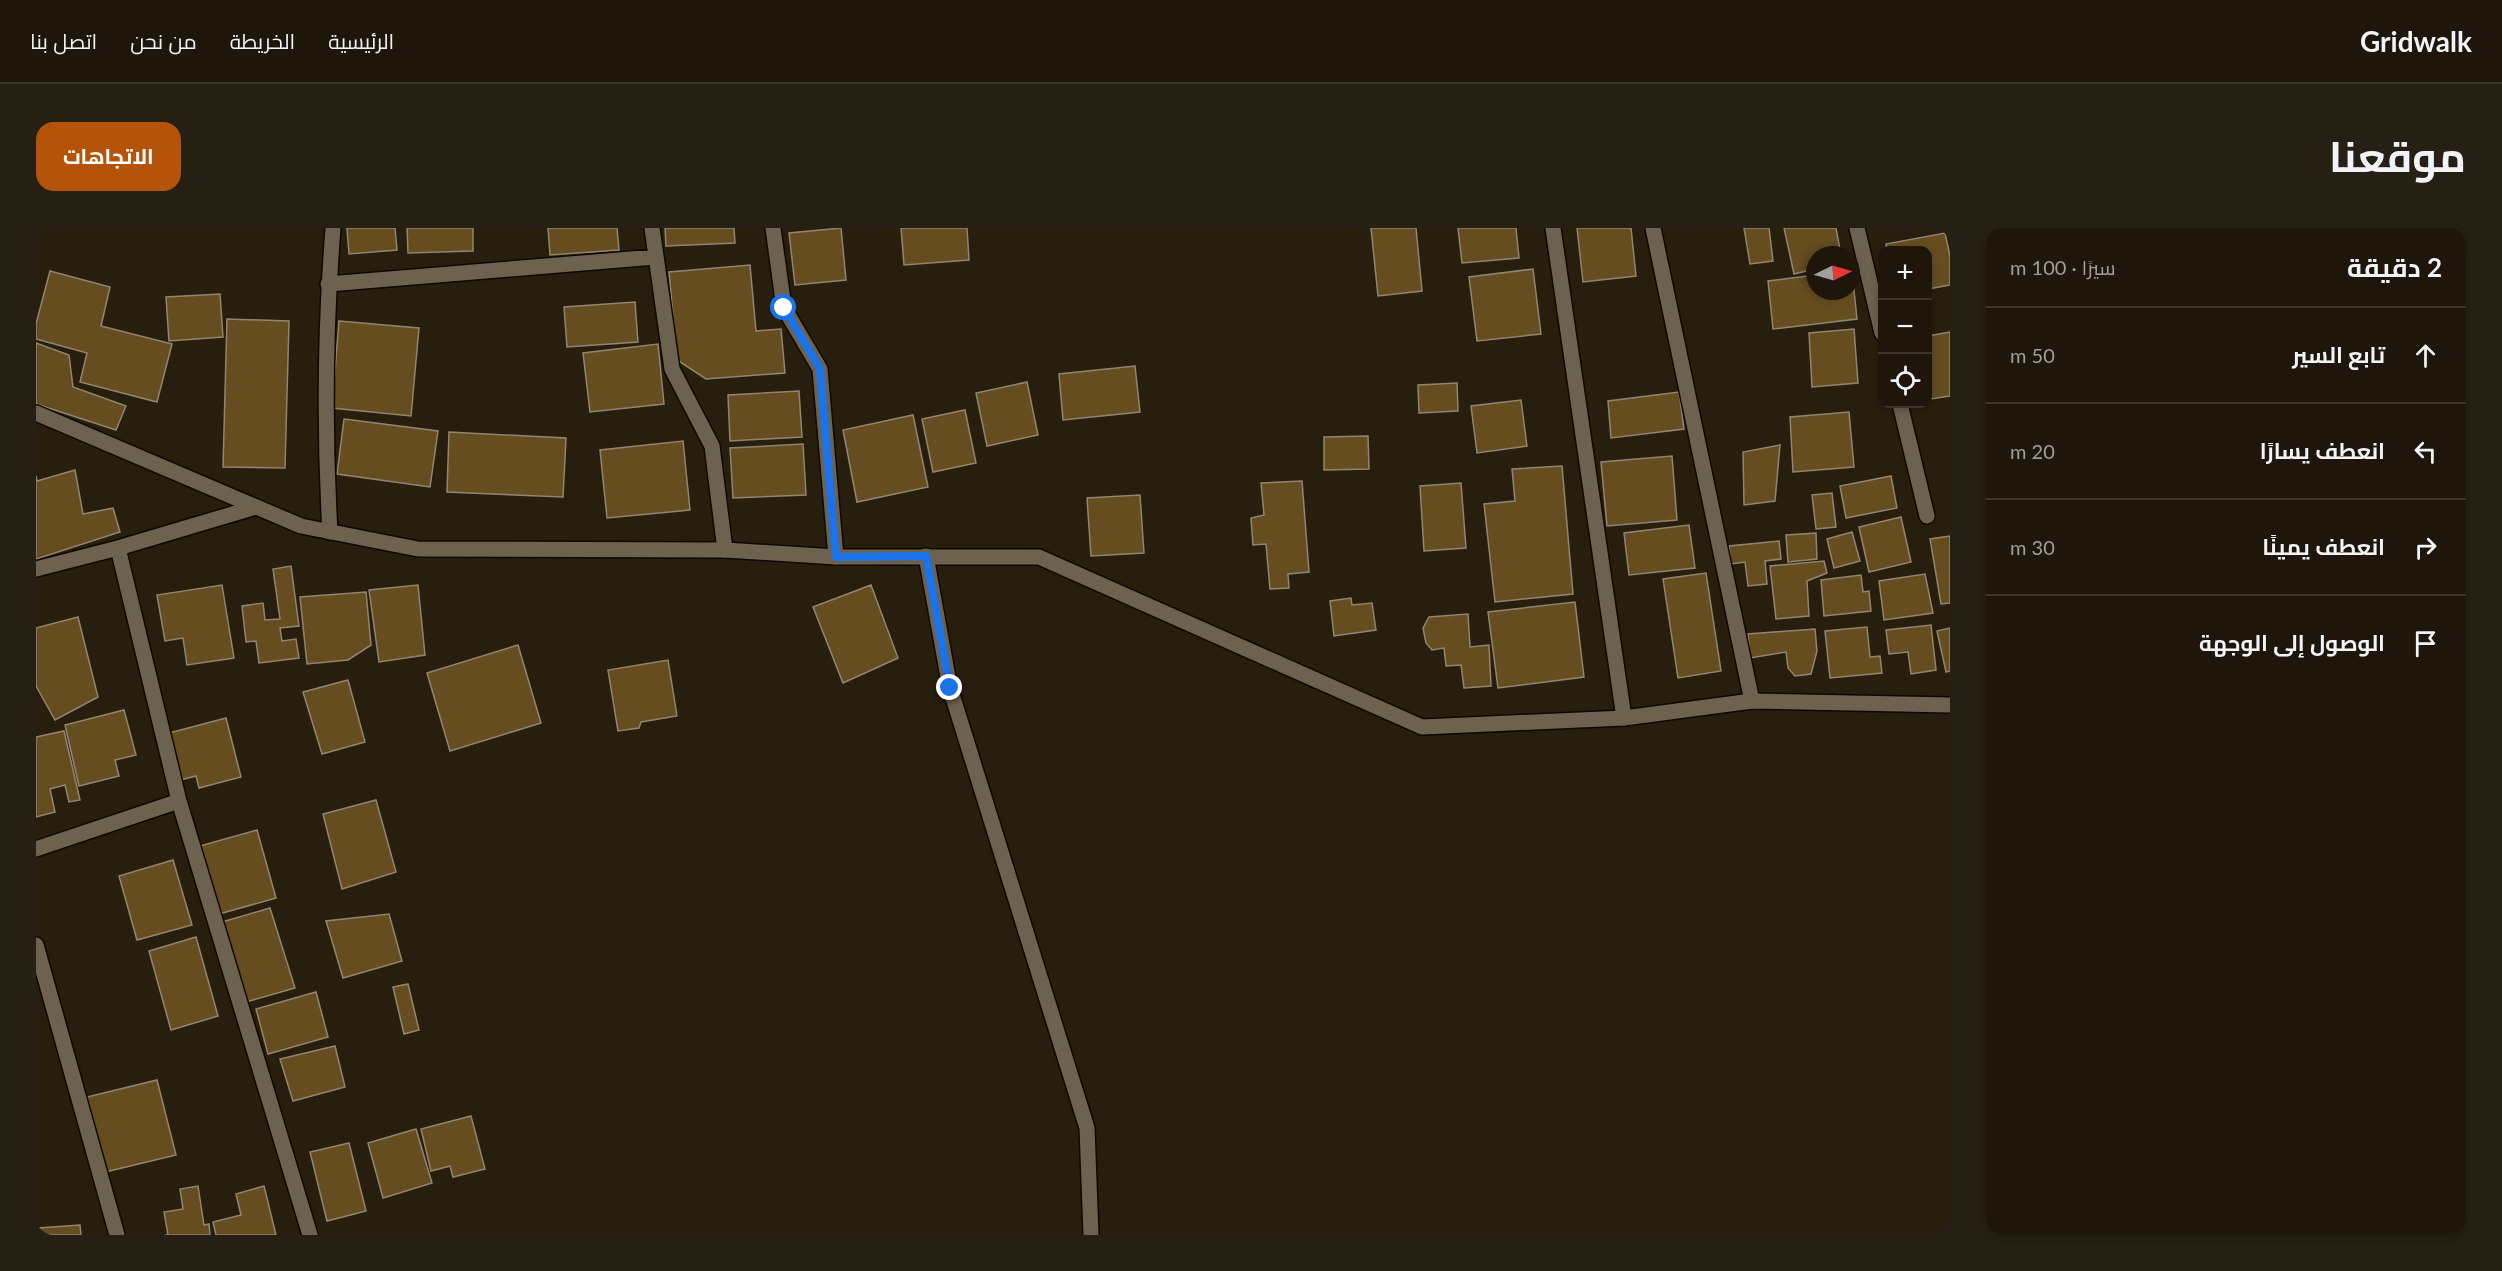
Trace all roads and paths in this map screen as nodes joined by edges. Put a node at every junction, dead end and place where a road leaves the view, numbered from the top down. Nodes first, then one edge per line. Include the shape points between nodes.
1 (333, 228) edge
2 (652, 228) edge
3 (773, 228) edge
4 (1553, 228) edge
5 (1653, 228) edge
6 (1857, 228) edge
7 (655, 257) junction
8 (328, 284) junction
9 (1878, 316) edge
10 (1901, 408) edge
11 (36, 413) edge
12 (256, 507) junction
13 (1927, 516) dead end
14 (330, 532) junction
15 (117, 548) junction
16 (725, 549) junction
17 (926, 556) junction
18 (836, 557) junction
19 (36, 569) edge
20 (1752, 701) junction
21 (1950, 705) edge
22 (1624, 718) junction
23 (179, 801) junction
24 (36, 849) edge
25 (36, 945) edge
26 (117, 1235) edge
27 (310, 1235) edge
28 (1091, 1235) edge

1 - 8 street
2 - 7 street
3 - 18 street via 784,308 820,369
4 - 22 street
5 - 20 street
6 - 9 street
7 - 8 street
7 - 16 street via 672,369 712,446
8 - 14 street via 325,448
10 - 13 street
11 - 12 street
12 - 14 street via 301,526
12 - 15 street
14 - 16 street via 418,549
15 - 19 street
15 - 23 street
16 - 18 street
17 - 18 street
17 - 22 street via 1039,557 1422,727
17 - 28 street via 950,688 1088,1128
20 - 21 street
20 - 22 street
23 - 24 street
23 - 27 street
25 - 26 street

